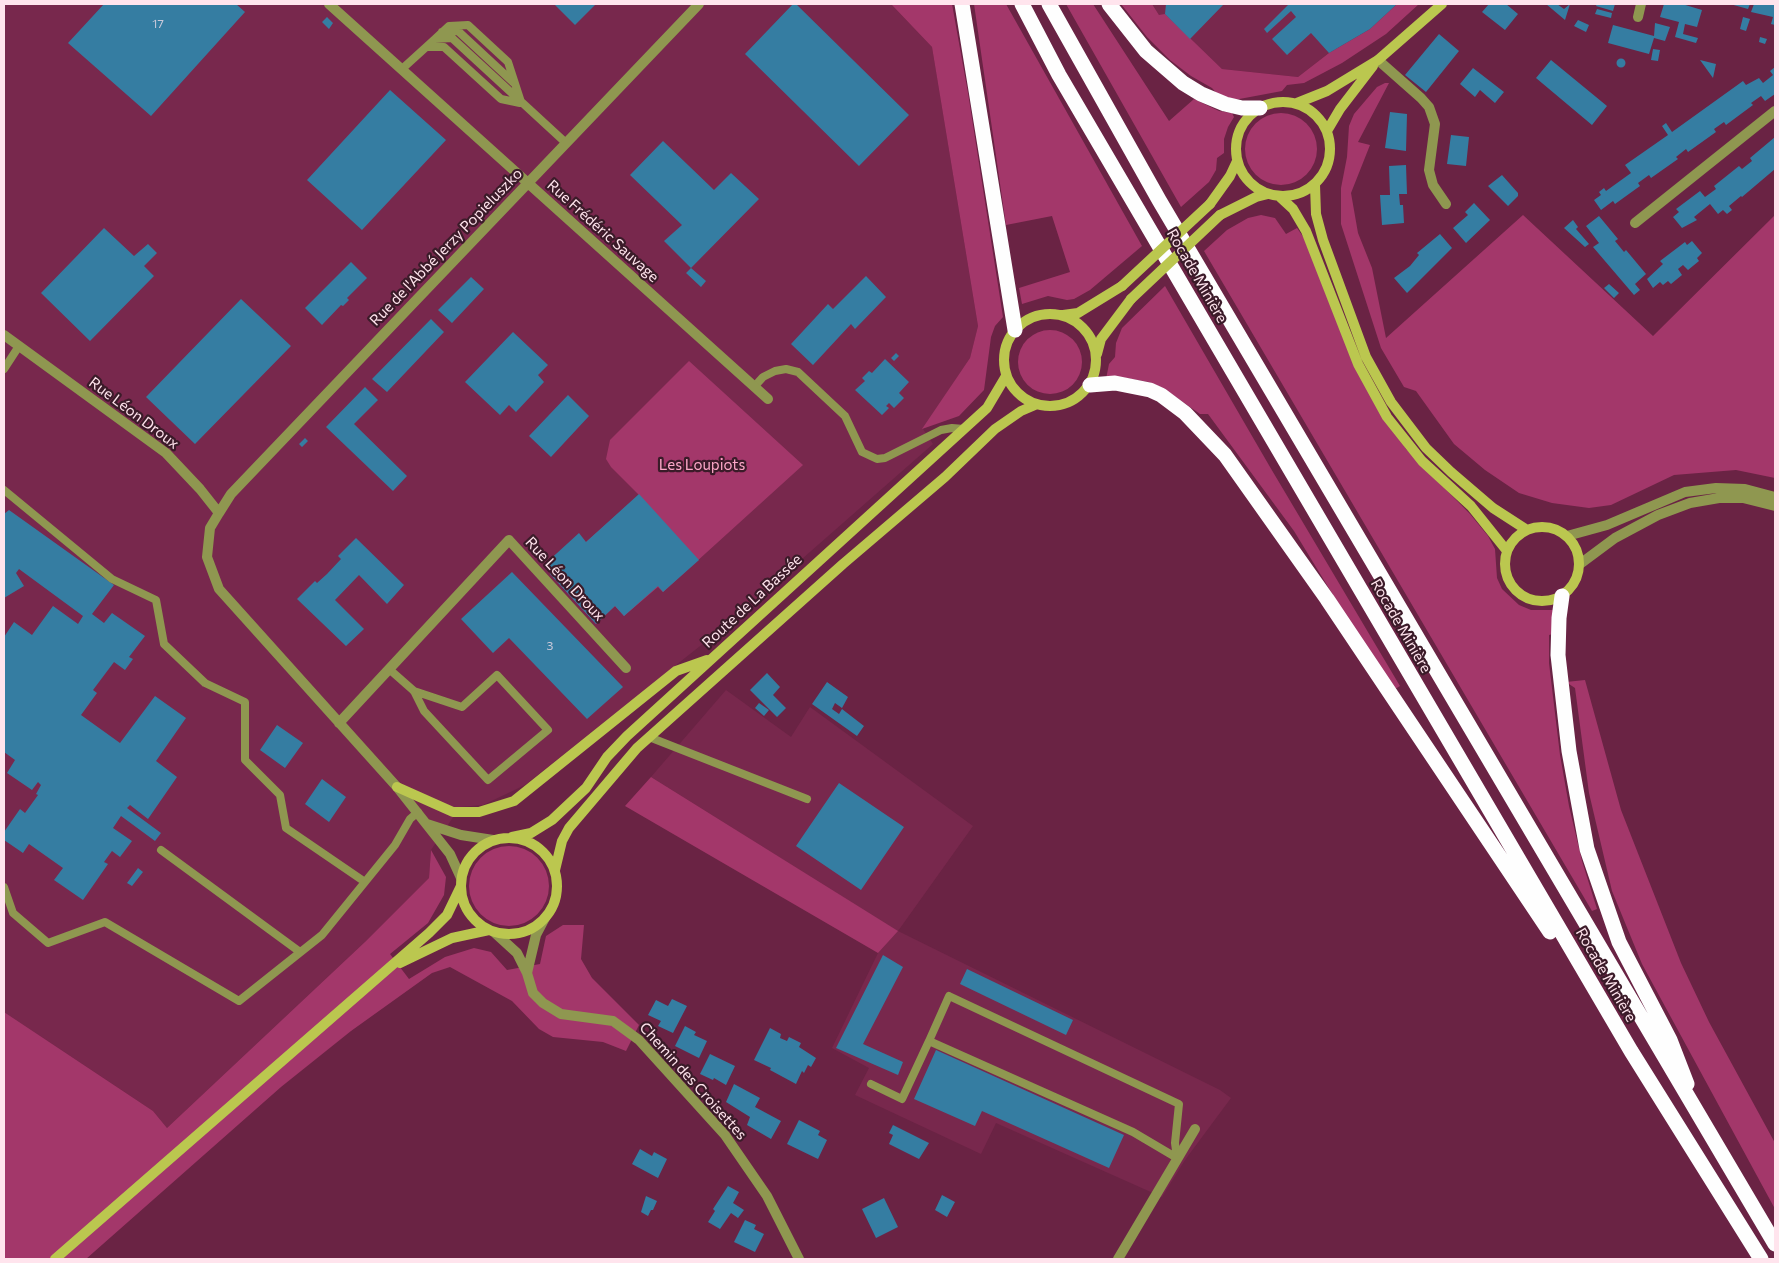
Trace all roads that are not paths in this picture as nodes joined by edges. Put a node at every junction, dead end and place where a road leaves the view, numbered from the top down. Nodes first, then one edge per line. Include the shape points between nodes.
1 (329, 4) edge
2 (699, 4) edge
3 (962, 4) edge
4 (1022, 4) edge
5 (1049, 4) edge
6 (1109, 4) edge
7 (1442, 4) edge
8 (1641, 4) edge
9 (1638, 17) dead end
10 (442, 32) junction
11 (435, 39) junction
12 (427, 47) junction
13 (1378, 60) junction
14 (402, 69) junction
15 (514, 83) junction
16 (522, 104) junction
17 (1297, 104) junction
18 (1260, 108) junction
19 (1775, 111) edge
20 (1327, 131) junction
21 (566, 143) junction
22 (1237, 161) junction
23 (528, 183) junction
24 (1315, 184) junction
25 (1268, 194) junction
26 (1280, 197) junction
27 (1446, 204) dead end
28 (1635, 223) dead end
29 (1061, 315) junction
30 (1015, 330) junction
31 (4, 335) edge
32 (19, 346) junction
33 (1096, 357) junction
34 (4, 369) edge
35 (1006, 376) junction
36 (1090, 385) junction
37 (754, 387) junction
38 (768, 399) dead end
39 (1035, 405) junction
40 (964, 429) junction
41 (4, 490) edge
42 (1775, 497) edge
43 (1775, 506) edge
44 (219, 513) junction
45 (1527, 530) junction
46 (1567, 536) junction
47 (1507, 551) junction
48 (1580, 564) junction
49 (1562, 596) junction
50 (712, 658) junction
51 (626, 668) dead end
52 (390, 669) junction
53 (414, 691) junction
54 (340, 722) junction
55 (648, 737) junction
56 (397, 787) junction
57 (806, 799) dead end
58 (418, 812) junction
59 (428, 824) junction
60 (512, 837) junction
61 (493, 840) junction
62 (161, 850) dead end
63 (555, 870) junction
64 (365, 882) junction
65 (461, 882) junction
66 (4, 887) edge
67 (545, 918) junction
68 (492, 931) junction
69 (300, 952) junction
70 (388, 969) junction
71 (527, 973) junction
72 (929, 1040) junction
73 (1631, 1051) junction
74 (871, 1084) dead end
75 (1195, 1129) dead end
76 (1707, 1131) junction
77 (1177, 1158) junction
78 (1775, 1244) edge
79 (55, 1259) edge
80 (799, 1259) edge
81 (1118, 1259) edge
82 (1760, 1259) edge

1 - 14 street, Rue Frédéric Sauvage
2 - 21 street, Rue de l'Abbé Jerzy Popieluszko
3 - 30 highway
4 - 73 highway, Rocade Minière via 1069,92
5 - 76 highway, Rocade Minière via 1159,200
6 - 18 highway via 1146,51 1183,83 1225,104
7 - 13 main road
8 - 9 street
10 - 11 lane
10 - 15 lane via 458,30
10 - 15 lane via 449,26 468,25 508,62
11 - 12 lane
11 - 16 lane via 452,38
12 - 14 lane
12 - 16 lane via 444,48 501,99
13 - 17 main road
13 - 20 main road
13 - 27 street via 1429,108 1435,124 1429,170 1433,185
14 - 23 street, Rue Frédéric Sauvage
15 - 16 lane
16 - 21 lane
17 - 18 main road via 1282,101
17 - 20 main road via 1310,109
18 - 22 main road via 1245,121 1238,133
19 - 28 street
20 - 24 main road via 1331,145 1330,160 1325,174
21 - 23 street, Rue de l'Abbé Jerzy Popieluszko
22 - 25 main road via 1243,175 1254,187
22 - 29 main road, bridge via 1210,204 1122,286 1078,314
23 - 37 street, Rue Frédéric Sauvage
23 - 44 street, Rue de l'Abbé Jerzy Popieluszko via 231,494
24 - 26 main road via 1305,192
24 - 45 main road via 1316,214 1323,240 1366,357 1392,402 1426,448 1451,472 1493,508
25 - 26 main road
25 - 33 main road, bridge via 1220,215 1131,299 1101,339
26 - 47 main road via 1293,209 1306,231 1358,364 1387,417 1422,461 1471,506
29 - 30 main road via 1036,316
29 - 33 main road via 1081,326 1088,334
30 - 35 main road via 1005,347
31 - 32 street, Rue Léon Droux
32 - 34 lane
32 - 44 street, Rue Léon Droux via 166,453
33 - 36 main road
35 - 39 main road via 1017,394
35 - 40 main road, Route de La Bassée via 987,408
36 - 39 main road via 1066,404 1051,407
36 - 73 highway via 1115,383 1161,395 1185,413 1225,455 1327,599
37 - 38 street, Rue Frédéric Sauvage
37 - 40 lane via 775,370 798,372 844,416 862,452 877,459 941,430
39 - 55 main road, Route de La Bassée via 995,429 945,477
40 - 50 main road, Route de La Bassée
41 - 64 lane via 112,579 156,600 164,644 205,683 244,702 245,760 280,795 286,828
42 - 46 street via 1745,489 1685,492 1607,525
43 - 48 street via 1743,498 1690,503 1658,515 1615,538
44 - 54 street via 210,528 207,557 219,589
45 - 46 main road via 1547,527
45 - 47 main road via 1515,538
46 - 48 main road via 1574,545
47 - 49 main road via 1506,575 1519,594 1539,602
48 - 49 main road via 1574,585
49 - 76 highway via 1558,655 1569,751 1587,849 1619,942 1670,1040
50 - 56 main road via 676,671 514,801 479,812 453,812
50 - 60 main road, Route de La Bassée via 627,736 607,757 586,788 552,820 531,833
51 - 52 street, Rue Léon Droux via 509,540
52 - 53 lane
52 - 54 street, Rue Léon Droux
53 - 53 lane via 424,711 488,780 548,730 497,676 462,707
54 - 56 street
55 - 57 lane
55 - 63 main road, Route de La Bassée via 570,828 562,840
56 - 58 street
58 - 59 street
58 - 64 lane
59 - 61 street via 461,835
59 - 65 street via 456,864
60 - 61 main road
60 - 63 main road via 538,847
61 - 65 main road via 472,854
62 - 69 lane
63 - 67 main road via 556,896
64 - 69 lane via 322,935
65 - 68 main road via 466,907 475,920
65 - 70 main road via 447,915
66 - 69 lane via 13,914 48,943 105,922 239,1001
67 - 68 main road via 522,933
67 - 71 street via 536,935
68 - 70 main road via 452,938
68 - 71 street, Chemin des Croisettes via 517,953
70 - 79 main road
71 - 80 street, Chemin des Croisettes via 533,993 542,1004 561,1014 613,1021 639,1040 725,1135 767,1196
72 - 74 lane via 902,1099
72 - 77 lane via 1133,1132
72 - 77 lane via 949,996 1179,1104 1175,1143
73 - 82 highway, Rocade Minière
75 - 77 street
76 - 78 highway, Rocade Minière
77 - 81 street

